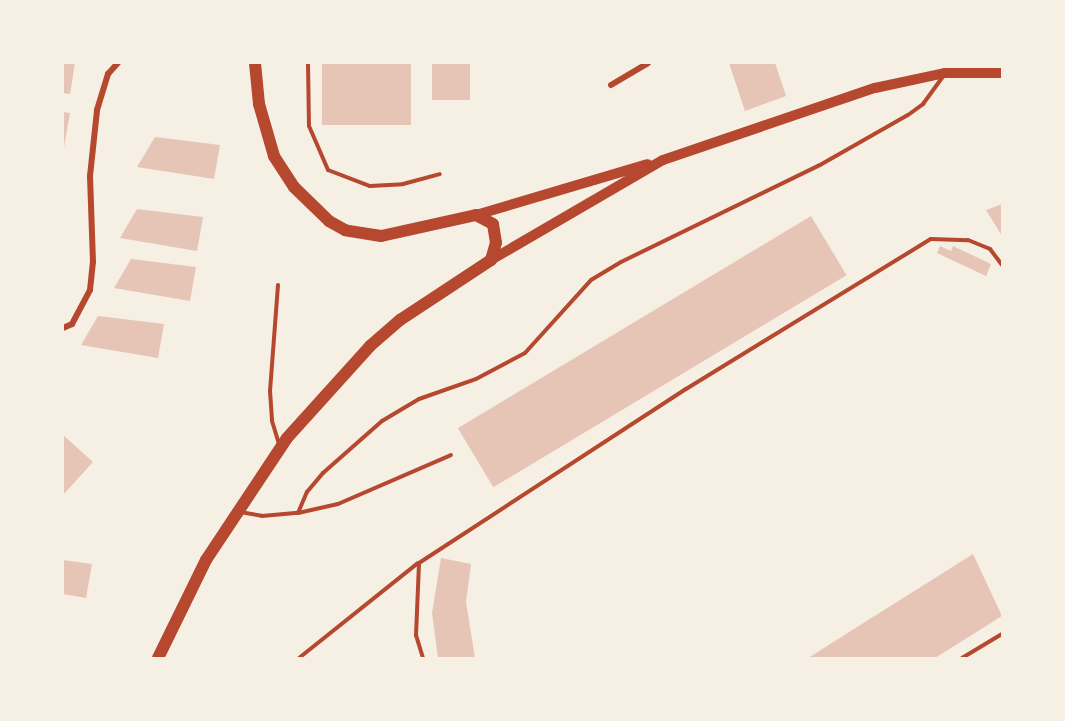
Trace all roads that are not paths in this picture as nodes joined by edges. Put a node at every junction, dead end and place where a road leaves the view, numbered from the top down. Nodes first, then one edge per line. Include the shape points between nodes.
1 (118, 63) edge
2 (255, 63) edge
3 (308, 63) edge
4 (648, 63) edge
5 (945, 73) junction
6 (1002, 73) edge
7 (611, 85) dead end
8 (663, 160) junction
9 (440, 174) dead end
10 (476, 214) junction
11 (491, 260) junction
12 (1002, 265) edge
13 (278, 285) dead end
14 (63, 328) edge
15 (281, 447) junction
16 (451, 455) dead end
17 (236, 511) junction
18 (297, 513) junction
19 (419, 563) junction
20 (1002, 634) edge
21 (158, 658) edge
22 (299, 658) edge
23 (423, 658) edge
24 (962, 658) edge

1 - 14 street via 108,74 97,110 90,176 90,290 72,324
2 - 10 main road via 259,104 274,156 294,187 329,221 345,230 381,236
3 - 9 lane via 309,126 328,170 370,186 403,184
4 - 7 street
5 - 6 street
5 - 8 street via 875,88
5 - 18 lane via 923,104 908,115 820,165 621,261 591,280 525,353 476,379 418,399 382,421 323,473 307,492
8 - 10 street via 527,196
8 - 11 street
10 - 11 main road via 489,220 495,229
11 - 15 main road via 400,320 370,346
12 - 19 lane via 990,249 968,240 931,239 686,389
13 - 15 lane via 270,391 272,421
15 - 17 main road
16 - 18 lane via 338,504
17 - 18 lane via 262,516
17 - 21 main road via 206,560
19 - 22 lane
19 - 23 lane via 416,635
20 - 24 lane

